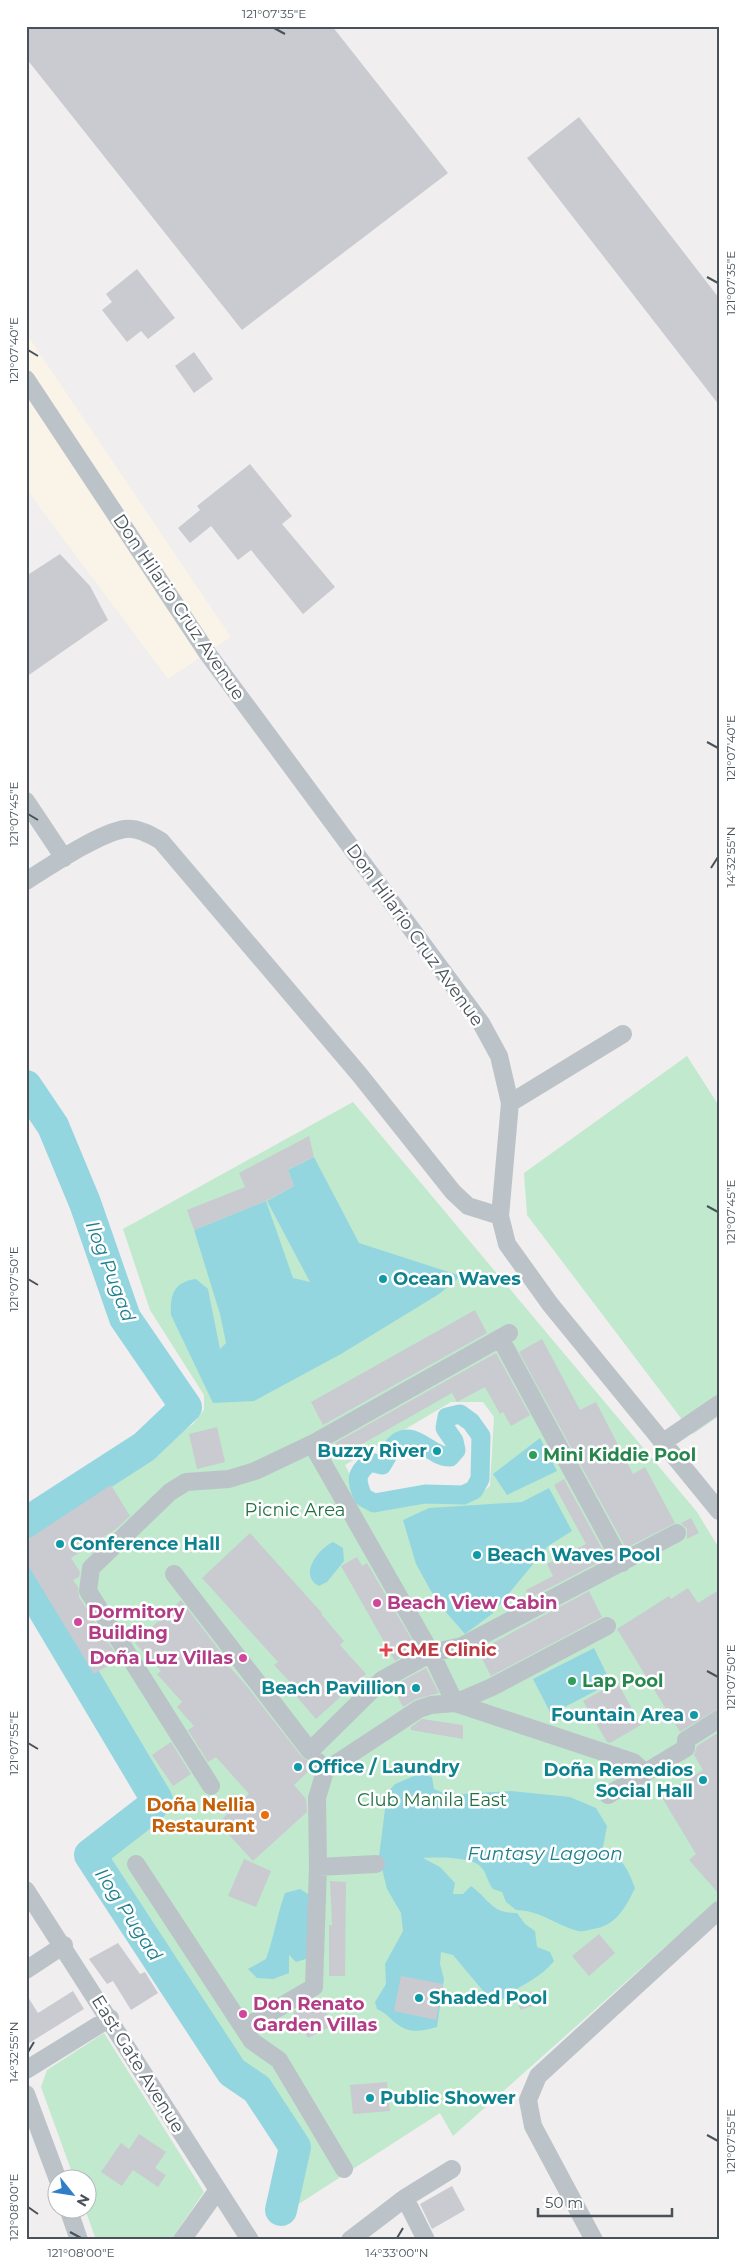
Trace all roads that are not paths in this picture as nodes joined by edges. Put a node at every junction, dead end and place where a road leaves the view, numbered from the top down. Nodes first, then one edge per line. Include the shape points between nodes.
1 (26, 379) edge
2 (26, 801) edge
3 (64, 858) junction
4 (26, 881) edge
5 (623, 1034) dead end
6 (510, 1103) junction
7 (500, 1216) junction
8 (719, 1404) edge
9 (312, 1444) junction
10 (662, 1444) junction
11 (719, 1511) edge
12 (677, 1533) dead end
13 (622, 1563) junction
14 (174, 1574) dead end
15 (607, 1626) dead end
16 (431, 1653) junction
17 (455, 1703) junction
18 (719, 1718) edge
19 (310, 1751) junction
20 (325, 1771) junction
21 (645, 1773) junction
22 (211, 1786) dead end
23 (608, 1795) dead end
24 (136, 1864) dead end
25 (376, 1864) dead end
26 (318, 1867) junction
27 (26, 1890) edge
28 (719, 1910) edge
29 (64, 1945) junction
30 (26, 1970) edge
31 (110, 2018) junction
32 (244, 2028) junction
33 (26, 2070) edge
34 (26, 2094) edge
35 (54, 2168) edge
36 (344, 2169) dead end
37 (452, 2169) dead end
38 (217, 2191) junction
39 (405, 2198) junction
40 (71, 2218) edge
41 (79, 2240) edge
42 (182, 2240) edge
43 (250, 2240) edge
44 (350, 2240) edge
45 (426, 2240) edge
46 (594, 2240) edge

1 - 6 street, Don Hilario Cruz Avenue via 208,654 481,1023 499,1056
2 - 3 street
3 - 4 street
3 - 7 street via 126,828 161,840 359,1074 453,1192 468,1206
5 - 6 street
6 - 7 street, Don Hilario Cruz Avenue
7 - 10 street, Don Hilario Cruz Avenue via 507,1244 550,1304
8 - 10 street
9 - 13 street via 504,1335
9 - 16 street
9 - 22 street via 255,1472 229,1479 186,1482 170,1492 91,1568 88,1591
10 - 11 street, Don Hilario Cruz Avenue
12 - 13 street
13 - 16 street via 462,1646
14 - 19 street
15 - 17 street
16 - 17 street
16 - 19 street via 382,1680
17 - 20 street via 419,1709
17 - 21 street via 633,1762
18 - 21 street via 686,1740 686,1748
19 - 20 street
20 - 26 street via 317,1798
21 - 23 street
24 - 32 street
25 - 26 street
26 - 32 street via 314,1986
27 - 29 street, East Gate Avenue
28 - 46 street via 538,2076 528,2100 533,2126
29 - 30 street
29 - 31 street, East Gate Avenue
31 - 33 street
31 - 38 street, East Gate Avenue
32 - 36 street via 252,2041 279,2060
34 - 35 street
37 - 39 street
38 - 42 street
38 - 43 street, East Gate Avenue
39 - 44 street
39 - 45 street
40 - 41 street

